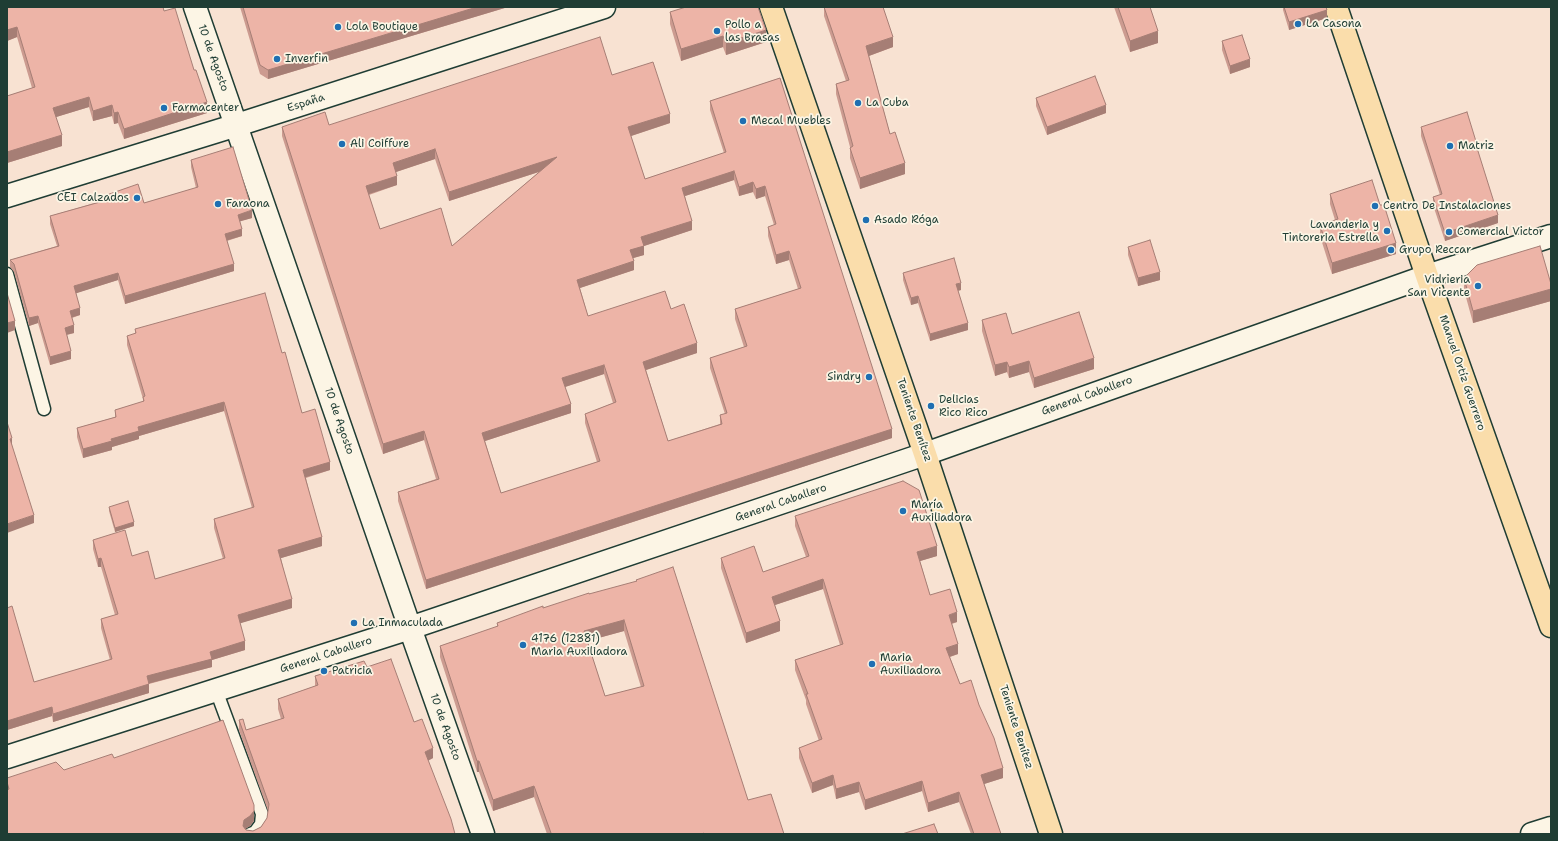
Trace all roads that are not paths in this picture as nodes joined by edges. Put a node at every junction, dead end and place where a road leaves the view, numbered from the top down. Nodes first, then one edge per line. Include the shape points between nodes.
1 (196, 7) edge
2 (604, 7) edge
3 (771, 7) edge
4 (1336, 7) edge
5 (237, 125) junction
6 (7, 196) edge
7 (1551, 236) edge
8 (7, 274) edge
9 (1427, 276) junction
10 (44, 408) dead end
11 (926, 454) junction
12 (1551, 626) edge
13 (410, 628) junction
14 (216, 690) junction
15 (7, 757) edge
16 (1551, 828) edge
17 (250, 834) edge
18 (483, 834) edge
19 (1051, 834) edge
20 (1532, 834) edge

1 - 5 street, 10 de Agosto
2 - 5 street, España
3 - 11 main road, Teniente Benítez
4 - 9 main road, Manuel Ortíz Guerrero
5 - 6 street, España
5 - 13 street, 10 de Agosto
7 - 9 street, General Caballero
8 - 10 lane
9 - 11 street, General Caballero
9 - 12 main road, Manuel Ortíz Guerrero
11 - 13 street, General Caballero
11 - 19 main road, Teniente Benítez
13 - 14 street, General Caballero
13 - 18 street, 10 de Agosto
14 - 15 street, General Caballero
14 - 17 lane via 262,814 261,824
16 - 20 street

